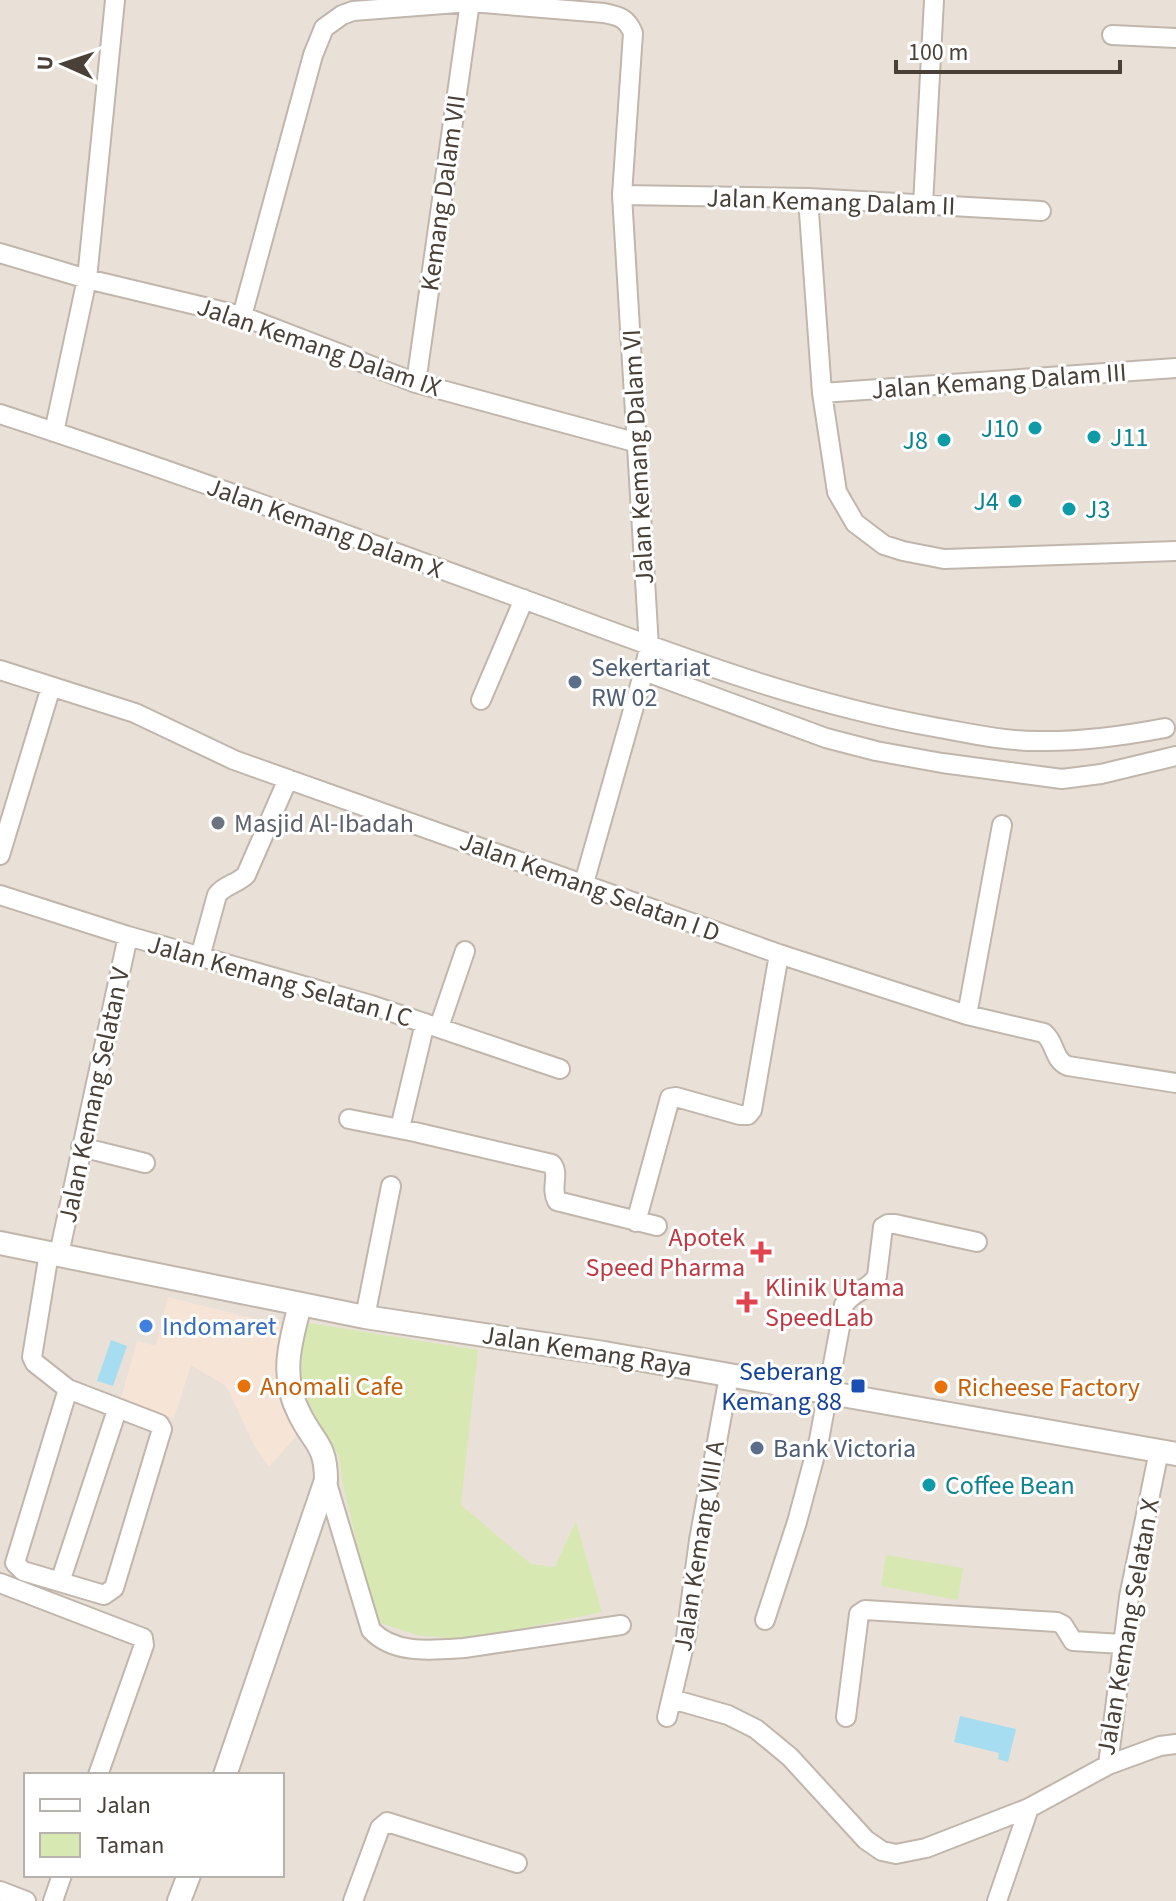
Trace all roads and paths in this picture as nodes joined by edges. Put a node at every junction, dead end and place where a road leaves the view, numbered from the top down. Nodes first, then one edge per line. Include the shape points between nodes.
1 (115, 0) edge
2 (934, 0) edge
3 (470, 2) junction
4 (1112, 35) dead end
5 (1176, 38) edge
6 (622, 195) junction
7 (808, 198) junction
8 (923, 205) junction
9 (1041, 211) dead end
10 (0, 253) edge
11 (87, 279) junction
12 (242, 316) junction
13 (1176, 368) edge
14 (416, 383) junction
15 (822, 393) junction
16 (0, 414) edge
17 (54, 432) junction
18 (638, 443) junction
19 (1176, 551) edge
20 (524, 599) junction
21 (649, 647) junction
22 (0, 670) edge
23 (644, 671) junction
24 (51, 687) junction
25 (481, 700) dead end
26 (1165, 728) dead end
27 (1176, 756) edge
28 (288, 779) junction
29 (1002, 825) dead end
30 (0, 855) edge
31 (584, 883) junction
32 (0, 895) edge
33 (128, 936) junction
34 (465, 951) dead end
35 (779, 954) junction
36 (200, 957) junction
37 (967, 1015) junction
38 (432, 1025) junction
39 (560, 1069) dead end
40 (1176, 1083) edge
41 (349, 1119) dead end
42 (400, 1128) junction
43 (81, 1147) junction
44 (145, 1163) dead end
45 (391, 1186) dead end
46 (636, 1222) junction
47 (657, 1226) dead end
48 (977, 1242) dead end
49 (0, 1243) edge
50 (54, 1254) junction
51 (300, 1305) junction
52 (365, 1317) junction
53 (729, 1376) junction
54 (68, 1389) junction
55 (829, 1393) junction
56 (117, 1410) junction
57 (1167, 1452) edge
58 (326, 1480) junction
59 (60, 1582) junction
60 (0, 1583) edge
61 (765, 1620) dead end
62 (621, 1625) dead end
63 (1122, 1644) junction
64 (670, 1708) joint
65 (846, 1717) dead end
66 (1176, 1744) edge
67 (1108, 1765) junction
68 (99, 1773) edge
69 (226, 1773) edge
70 (1029, 1808) junction
71 (517, 1863) dead end
72 (61, 1877) edge
73 (188, 1877) edge
74 (0, 1891) edge
75 (26, 1901) edge
76 (53, 1901) edge
77 (179, 1901) edge
78 (353, 1901) edge
79 (997, 1901) edge

1 - 11 street
2 - 8 street
3 - 6 street, Jalan Kemang Dalam VI via 604,13 629,23 633,33
3 - 12 street via 353,11 324,28
3 - 14 street, Kemang Dalam VII
4 - 5 street
6 - 7 street, Jalan Kemang Dalam II
6 - 18 street, Jalan Kemang Dalam VI
7 - 8 street, Jalan Kemang Dalam II
7 - 15 street
8 - 9 street, Jalan Kemang Dalam II
10 - 11 street, Jalan Kemang Dalam IX
11 - 12 street, Jalan Kemang Dalam IX
11 - 17 street
12 - 14 street, Jalan Kemang Dalam IX
13 - 15 street, Jalan Kemang Dalam III
14 - 18 street, Jalan Kemang Dalam IX
15 - 19 street via 837,492 855,523 884,545 944,559
16 - 17 street, Jalan Kemang Dalam X
17 - 20 street, Jalan Kemang Dalam X
18 - 21 street, Jalan Kemang Dalam VI
20 - 21 street, Jalan Kemang Dalam X
20 - 25 street
21 - 23 street, Jalan Kemang Dalam VI
21 - 26 street, Jalan Kemang Dalam X via 834,707 1004,739 1110,738
22 - 24 street, Jalan Kemang Selatan I D
23 - 27 street via 826,738 942,763 1062,779
23 - 31 street, Jalan Kemang Dalam VI
24 - 28 street, Jalan Kemang Selatan I D via 135,713 213,752
24 - 30 street
28 - 31 street, Jalan Kemang Selatan I D
28 - 36 street via 246,875 217,895
29 - 37 street
31 - 35 street, Jalan Kemang Selatan I D
32 - 33 street, Jalan Kemang Selatan I C
33 - 36 street, Jalan Kemang Selatan I C
33 - 43 street, Jalan Kemang Selatan V
34 - 38 street
35 - 37 street, Jalan Kemang Selatan I D
35 - 46 street via 752,1110 740,1115 670,1098
36 - 38 street, Jalan Kemang Selatan I C
37 - 40 street, Jalan Kemang Selatan I D via 1044,1033 1068,1066
38 - 39 street, Jalan Kemang Selatan I C
38 - 42 street
41 - 42 street
42 - 46 street via 552,1164 557,1201
43 - 44 street
43 - 50 street, Jalan Kemang Selatan V
45 - 52 street
46 - 47 street
48 - 55 street via 884,1226 874,1282 844,1305
49 - 50 street, Jalan Kemang Raya
50 - 51 street, Jalan Kemang Raya
50 - 54 street, Jalan Kemang Selatan V via 32,1357
51 - 52 street, Jalan Kemang Raya
51 - 58 street via 288,1379 299,1415 325,1456
52 - 53 street, Jalan Kemang Raya
53 - 55 street, Jalan Kemang Raya
53 - 64 street, Jalan Kemang VIII A
54 - 56 street
54 - 59 street via 14,1559 19,1569
55 - 57 street, Jalan Kemang Raya
55 - 61 street via 797,1522
56 - 59 street
56 - 59 street via 162,1429 114,1588 104,1595
57 - 63 street, Jalan Kemang Selatan X
58 - 62 street via 371,1630 389,1645 464,1648
58 - 69 street
60 - 68 street via 143,1638
63 - 65 street via 1073,1641 1057,1622 865,1610 859,1614
63 - 67 street, Jalan Kemang Selatan X
64 - 70 street, Jalan Kemang Selatan X via 728,1715 756,1729 882,1851 926,1848
66 - 67 street
67 - 70 street, Jalan Kemang Selatan X
70 - 79 street
71 - 78 street via 387,1822 380,1828
72 - 76 street
73 - 77 street
74 - 75 street

